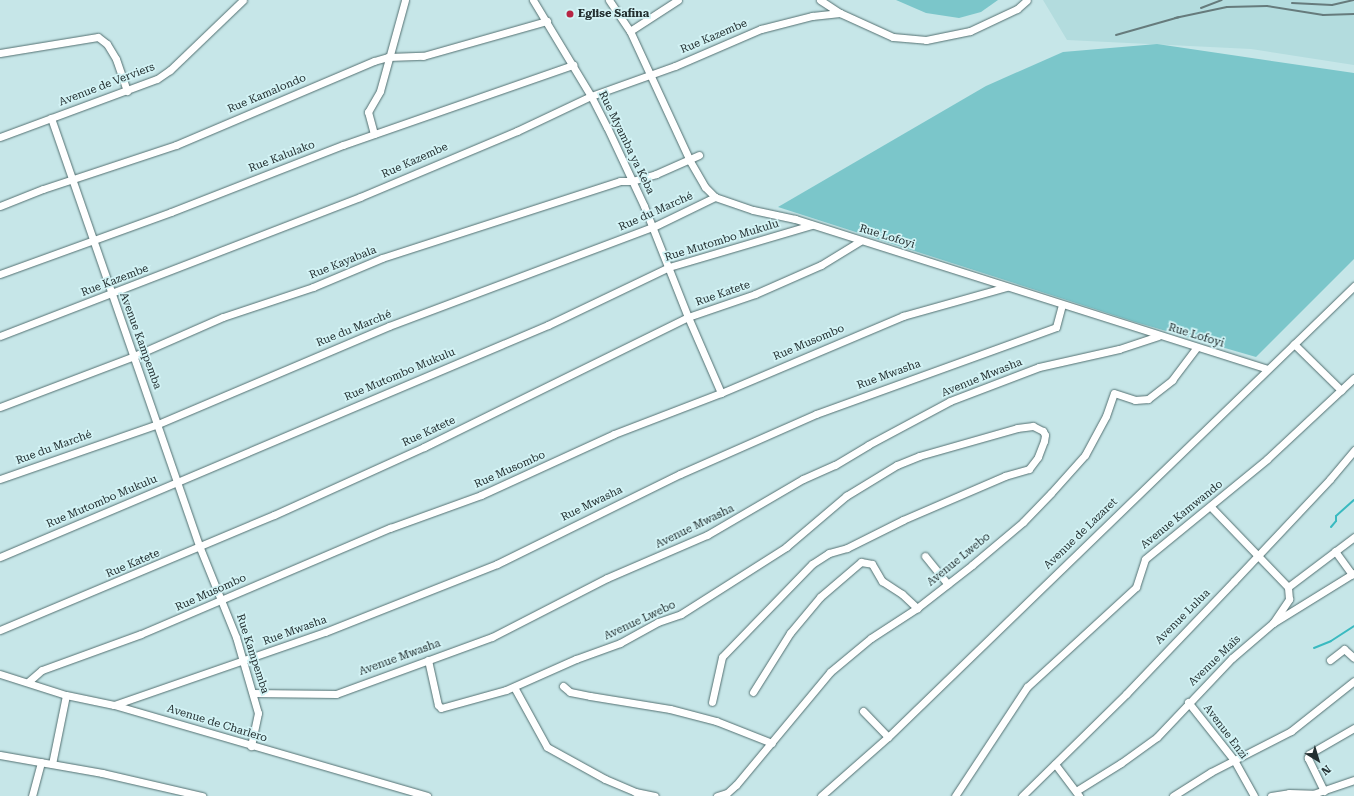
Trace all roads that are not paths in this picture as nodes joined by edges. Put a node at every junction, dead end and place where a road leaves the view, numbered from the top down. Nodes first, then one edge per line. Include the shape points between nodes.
1 (243, 0) edge
2 (405, 0) edge
3 (532, 0) edge
4 (609, 0) edge
5 (678, 0) edge
6 (820, 0) edge
7 (1027, 0) edge
8 (840, 13) junction
9 (547, 21) junction
10 (630, 31) junction
11 (0, 53) edge
12 (388, 57) junction
13 (573, 65) junction
14 (650, 75) junction
15 (127, 91) junction
16 (591, 96) junction
17 (51, 118) junction
18 (374, 134) junction
19 (0, 137) edge
20 (699, 155) dead end
21 (690, 161) junction
22 (72, 180) junction
23 (632, 181) junction
24 (715, 197) junction
25 (0, 206) edge
26 (812, 225) junction
27 (653, 227) junction
28 (93, 241) junction
29 (860, 241) junction
30 (669, 267) junction
31 (0, 274) edge
32 (1354, 286) edge
33 (1006, 288) junction
34 (111, 294) junction
35 (1062, 305) junction
36 (688, 317) junction
37 (0, 336) edge
38 (1158, 336) junction
39 (1294, 344) junction
40 (1196, 348) junction
41 (134, 356) junction
42 (1267, 369) junction
43 (1354, 378) edge
44 (1341, 390) junction
45 (721, 393) junction
46 (0, 407) edge
47 (158, 424) junction
48 (1354, 450) edge
49 (0, 479) edge
50 (176, 482) junction
51 (1211, 507) junction
52 (1354, 537) edge
53 (200, 548) junction
54 (1335, 551) junction
55 (925, 556) dead end
56 (1258, 556) junction
57 (0, 557) edge
58 (1353, 574) edge
59 (948, 584) junction
60 (1288, 587) junction
61 (220, 601) junction
62 (917, 608) junction
63 (1273, 623) junction
64 (0, 630) edge
65 (1354, 658) edge
66 (428, 660) junction
67 (1330, 660) dead end
68 (243, 661) junction
69 (0, 674) edge
70 (1354, 681) edge
71 (28, 682) junction
72 (563, 686) dead end
73 (514, 687) junction
74 (754, 692) dead end
75 (253, 693) junction
76 (66, 695) junction
77 (712, 702) dead end
78 (1188, 702) junction
79 (114, 704) junction
80 (863, 711) dead end
81 (1354, 728) edge
82 (888, 737) junction
83 (772, 743) junction
84 (252, 746) junction
85 (0, 756) edge
86 (1234, 760) junction
87 (41, 762) junction
88 (52, 764) junction
89 (1055, 764) junction
90 (1354, 780) edge
91 (1324, 791) junction
92 (1078, 793) edge
93 (1313, 795) edge
94 (32, 796) edge
95 (202, 796) edge
96 (427, 796) edge
97 (655, 796) edge
98 (717, 796) edge
99 (821, 796) edge
100 (955, 796) edge
101 (1022, 796) edge
102 (1173, 796) edge
103 (1254, 796) edge
104 (1271, 796) edge

1 - 15 street, Avenue de Verviers via 170,70 157,80
2 - 12 street
3 - 9 street, Rue Myamba ya Keba
4 - 10 street
5 - 10 street
6 - 8 street
7 - 8 street via 1017,9 970,31 926,40 897,38
8 - 14 street, Rue Kazembe via 812,16 761,29
9 - 12 street, Rue Kamalondo via 423,56
9 - 13 street, Rue Myamba ya Keba
10 - 14 street
11 - 15 street via 98,37 107,44 116,59
12 - 18 street via 380,91 368,112
12 - 22 street, Rue Kamalondo via 363,64 176,146
13 - 16 street, Rue Myamba ya Keba
13 - 18 street, Rue Kalulako
14 - 16 street, Rue Kazembe
14 - 21 street
15 - 17 street, Avenue de Verviers
16 - 23 street, Rue Myamba ya Keba
16 - 34 street, Rue Kazembe via 409,177
17 - 19 street, Avenue de Verviers
17 - 22 street, Avenue Kampemba
18 - 28 street, Rue Kalulako
20 - 21 street, Rue Kayabala
21 - 23 street, Rue Kayabala
21 - 24 street via 705,187
22 - 25 street, Rue Kamalondo
22 - 28 street, Avenue Kampemba
23 - 27 street, Rue Myamba ya Keba
23 - 41 street, Rue Kayabala via 620,181 382,258 313,287 223,317
24 - 26 street, Rue Lofoyi
24 - 27 street, Rue du Marché
26 - 29 street, Rue Lofoyi
26 - 30 street, Rue Mutombo Mukulu
27 - 30 street, Rue Myamba ya Keba
27 - 47 street, Rue du Marché via 389,326
28 - 31 street, Rue Kalulako
28 - 34 street, Avenue Kampemba
29 - 33 street, Rue Lofoyi
29 - 36 street, Rue Katete via 821,266 755,294
30 - 36 street, Rue Myamba ya Keba
30 - 50 street, Rue Mutombo Mukulu via 548,325
32 - 39 street, Avenue de Lazaret
33 - 35 street, Rue Lofoyi
33 - 45 street, Rue Musombo via 903,316
34 - 37 street, Rue Kazembe
34 - 41 street, Avenue Kampemba
35 - 38 street, Rue Lofoyi
35 - 68 street, Rue Mwasha via 1057,326 816,414 680,474 497,564
36 - 45 street, Rue Myamba ya Keba
36 - 53 street, Rue Katete via 424,447
38 - 40 street, Rue Lofoyi
38 - 66 street, Avenue Mwasha via 1119,349 1039,367 950,402 868,445 836,465 803,479 707,535 607,578 492,637
39 - 42 street, Avenue de Lazaret
39 - 44 street
40 - 42 street, Rue Lofoyi
40 - 59 street, Avenue Lwebo via 1172,380 1148,399 1135,400 1114,393 1102,425 1073,472 1023,522
41 - 46 street, Rue Kayabala
41 - 47 street, Avenue Kampemba
42 - 82 street, Avenue de Lazaret
43 - 44 street, Avenue Kamwando
44 - 51 street, Avenue Kamwando via 1299,431
45 - 61 street, Rue Musombo via 614,434 481,495 390,528
47 - 49 street, Rue du Marché
47 - 50 street, Avenue Kampemba
48 - 56 street, Avenue Lulua via 1330,480
50 - 53 street, Rue Kampemba
50 - 57 street, Rue Mutombo Mukulu
51 - 56 street
51 - 100 street, Avenue Kamwando via 1148,557 1143,562 1136,587 1027,687
52 - 54 street
53 - 61 street, Rue Kampemba
53 - 64 street, Rue Katete
54 - 58 street
54 - 60 street
55 - 59 street
56 - 60 street
56 - 89 street, Avenue Lulua
58 - 63 street
59 - 62 street, Avenue Lwebo
60 - 63 street, Avenue Maïs via 1289,599
61 - 68 street, Rue Kampemba via 233,628
61 - 71 street, Rue Musombo via 141,634 37,672
62 - 74 street via 910,600 882,581 872,564 861,562 820,596 790,633
62 - 83 street, Avenue Lwebo via 871,638 830,672
63 - 78 street, Avenue Maïs via 1232,658
65 - 67 street via 1344,649
66 - 73 street, Avenue Lwebo via 438,705 444,708
66 - 75 street, Avenue Mwasha via 336,694
68 - 75 street, Rue Kampemba
68 - 79 street, Rue Mwasha
69 - 71 street, Avenue de Charlero
70 - 86 street via 1291,731
71 - 76 street, Avenue de Charlero
72 - 83 street via 570,692 670,709 716,721
73 - 77 street, Avenue Lwebo via 569,662 616,645 658,622 681,614 786,547 846,496 879,474 919,456 1017,428 1038,427 1045,435 1033,466 903,520 847,548 829,553 812,564 722,657
73 - 97 street via 547,747 605,779 635,792
75 - 84 street, Rue Kampemba via 258,716
76 - 79 street, Avenue de Charlero
76 - 88 street
78 - 86 street, Avenue Enzi
78 - 92 street, Avenue Maïs via 1149,743
79 - 84 street, Avenue de Charlero
80 - 82 street
81 - 91 street via 1309,754 1309,760
82 - 99 street, Avenue de Lazaret
83 - 98 street, Avenue Lwebo via 730,790
84 - 96 street, Avenue de Charlero
85 - 87 street
86 - 102 street
86 - 103 street, Avenue Enzi
87 - 88 street
87 - 94 street
88 - 95 street via 102,772
89 - 92 street
89 - 101 street, Avenue Lulua
90 - 91 street
91 - 93 street
93 - 104 street via 1289,793

